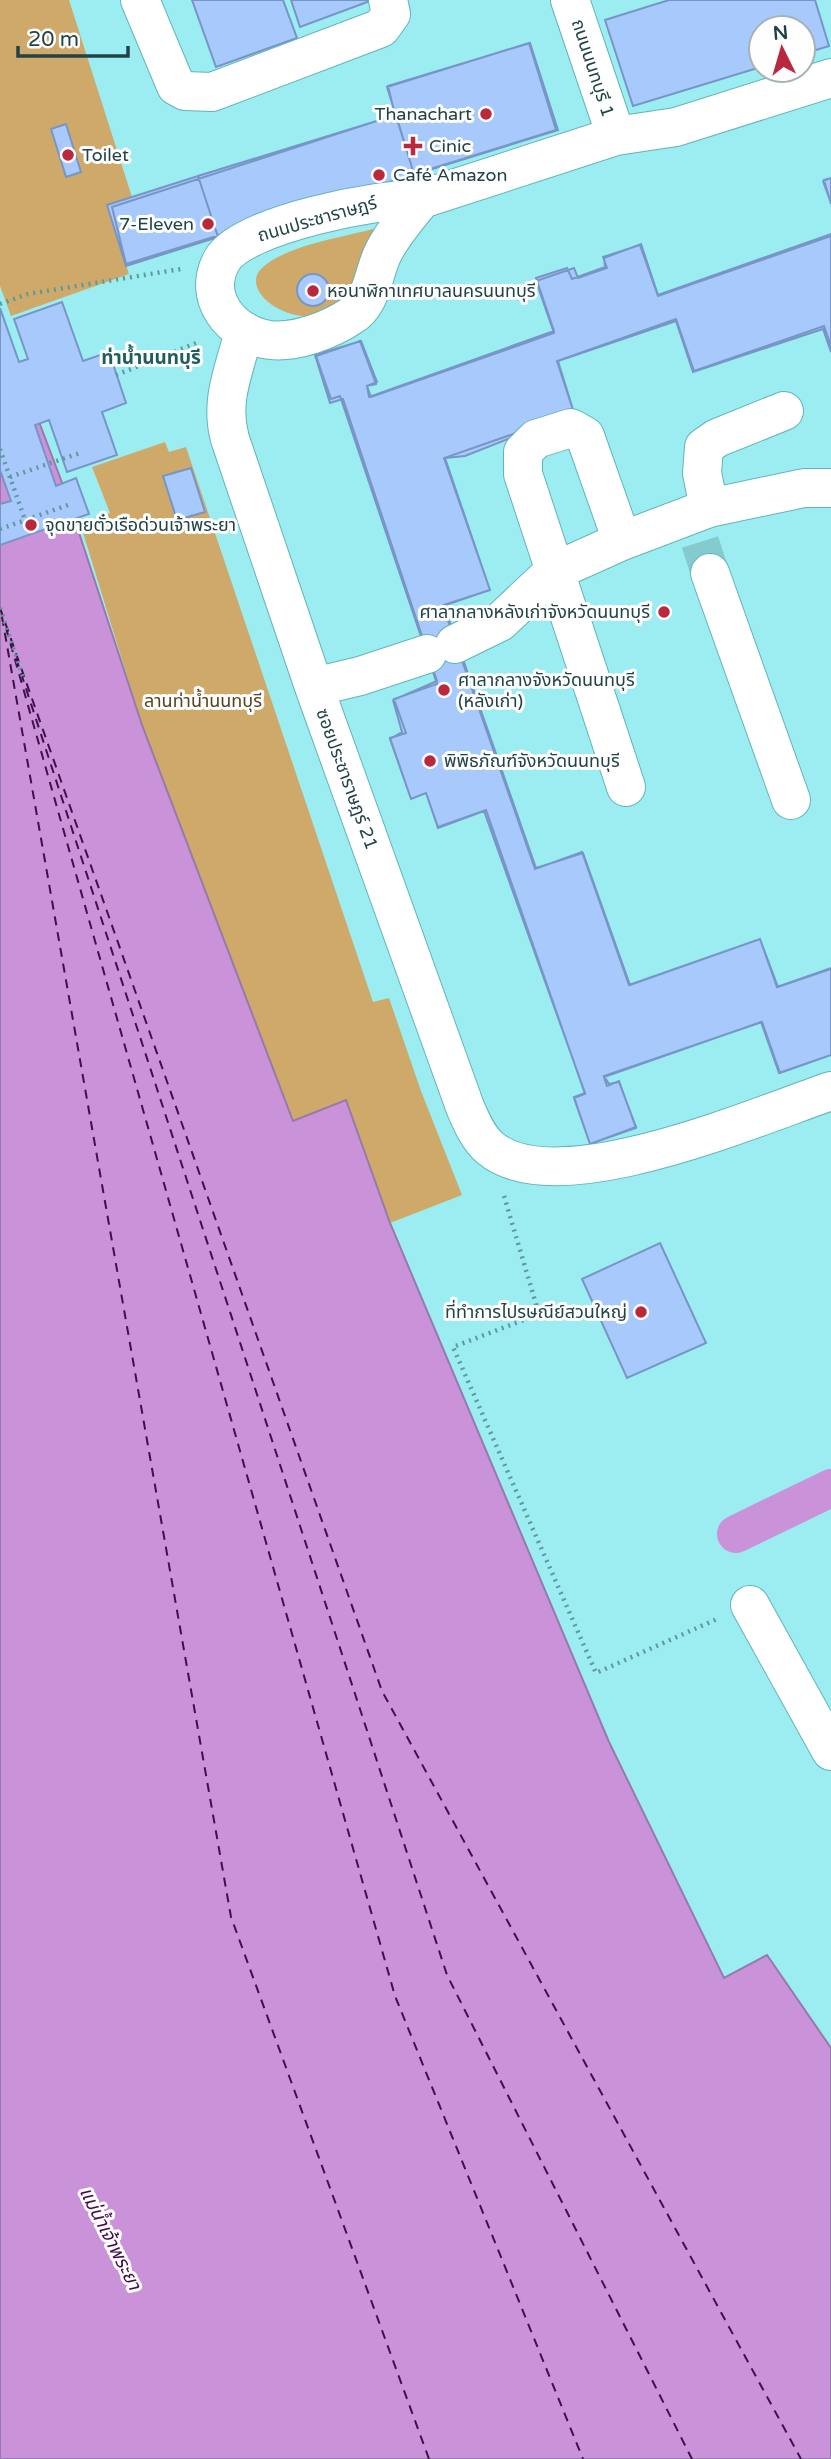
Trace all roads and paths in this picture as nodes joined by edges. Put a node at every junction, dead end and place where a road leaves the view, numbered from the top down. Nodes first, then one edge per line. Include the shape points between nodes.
1 (140, 0) edge
2 (388, 0) edge
3 (576, 2) edge
4 (831, 65) edge
5 (831, 78) edge
6 (616, 136) junction
7 (422, 199) junction
8 (223, 258) junction
9 (0, 304) edge
10 (240, 329) junction
11 (116, 374) dead end
12 (784, 411) dead end
13 (0, 449) edge
14 (80, 453) dead end
15 (10, 477) junction
16 (831, 488) edge
17 (68, 505) dead end
18 (25, 520) junction
19 (0, 528) edge
20 (702, 534) junction
21 (622, 541) junction
22 (553, 572) junction
23 (0, 608) edge
24 (24, 680) dead end
25 (314, 687) junction
26 (626, 786) dead end
27 (791, 800) dead end
28 (831, 1091) edge
29 (490, 1148) junction
30 (750, 1605) joint
31 (831, 1751) edge

1 - 2 main road via 176,86 197,93 212,92 381,28 391,14
3 - 6 main road, ถนนนนทบุรี 1
4 - 6 main road
5 - 6 main road, ถนนประชาราษฎร์ via 676,127
6 - 7 main road, ถนนประชาราษฎร์
7 - 8 main road, ถนนประชาราษฎร์ via 350,206 240,243
7 - 10 main road, ถนนประชาราษฎร์ via 383,252 366,300 353,316 298,339 270,340
8 - 9 path via 148,276 28,294
8 - 10 main road via 214,281 215,296
10 - 11 path
10 - 25 main road, ซอยประชาราษฎร์ 21 via 228,386 226,426
12 - 20 main road via 704,447
13 - 15 path
14 - 15 path
15 - 18 path
16 - 20 main road via 804,488
17 - 18 path
18 - 19 path
20 - 21 main road
20 - 27 main road
21 - 22 main road
21 - 22 main road via 585,436 571,428 536,439 523,452 523,474
22 - 25 main road via 500,622 441,649
22 - 26 main road
23 - 24 path
25 - 29 main road, ซอยประชาราษฎร์ 21 via 465,1107
28 - 29 main road via 632,1158 559,1168 511,1159
29 - 30 path via 539,1314 453,1347 596,1673
30 - 31 main road

